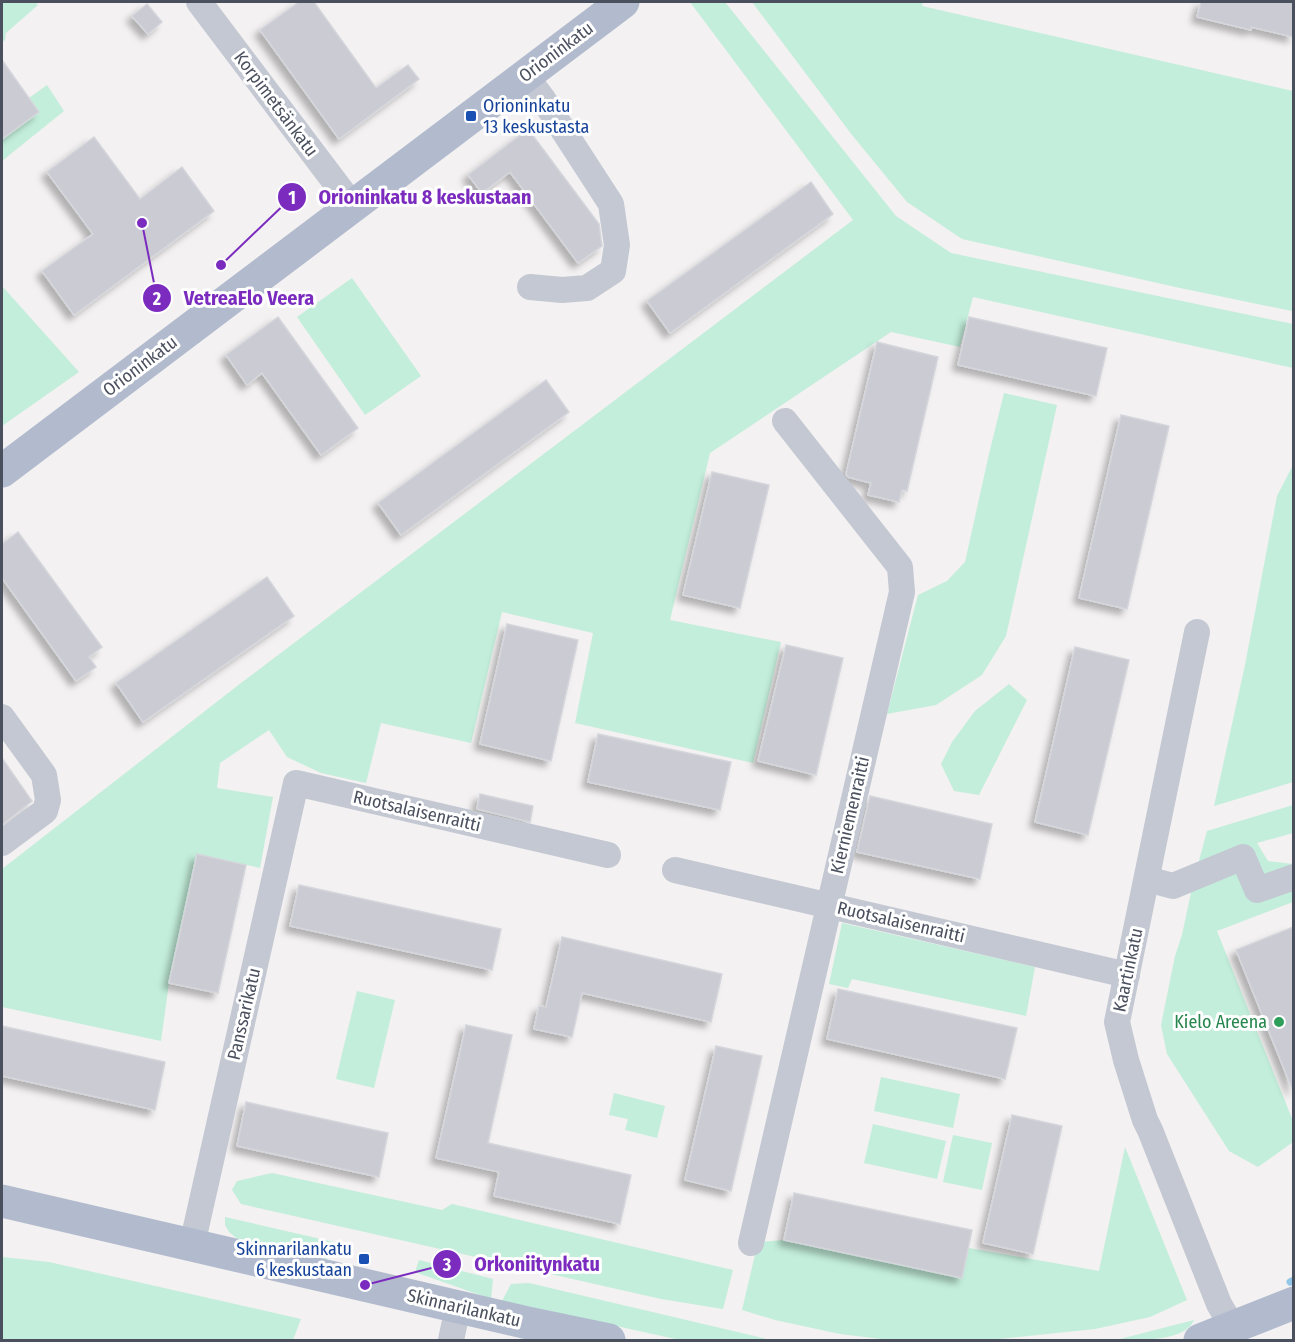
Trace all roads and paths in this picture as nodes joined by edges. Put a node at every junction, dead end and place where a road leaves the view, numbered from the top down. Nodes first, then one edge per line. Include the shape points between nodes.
1 (199, 2) edge
2 (623, 2) edge
3 (525, 75) junction
4 (353, 206) junction
5 (530, 287) dead end
6 (786, 421) dead end
7 (2, 471) edge
8 (1197, 632) dead end
9 (2, 717) edge
10 (296, 783) joint
11 (2, 843) edge
12 (608, 855) dead end
13 (675, 870) dead end
14 (1293, 877) edge
15 (1147, 879) junction
16 (830, 905) junction
17 (1126, 975) junction
18 (2, 1201) edge
19 (751, 1243) dead end
20 (192, 1245) junction
21 (1293, 1304) edge
22 (458, 1307) junction
23 (1233, 1328) junction
24 (451, 1341) edge
25 (609, 1341) edge
26 (1200, 1341) edge

1 - 4 street, Korpimetsänkatu
2 - 3 main road, Orioninkatu
3 - 4 main road, Orioninkatu
3 - 5 street via 611,204 617,245 613,271 588,288
4 - 7 main road, Orioninkatu
6 - 16 street, Kierniemenraitti via 900,567 902,592
8 - 15 street, Kaartinkatu
9 - 11 street via 44,775 48,800 45,811
10 - 12 street, Ruotsalaisenraitti
10 - 20 street, Panssarikatu
13 - 16 street, Ruotsalaisenraitti
14 - 15 street via 1257,890 1243,857 1173,886
15 - 17 street, Kaartinkatu
16 - 17 street, Ruotsalaisenraitti
16 - 19 street, Kierniemenraitti
17 - 23 street, Kaartinkatu via 1117,1022 1126,1060 1145,1120 1219,1304
18 - 20 main road, Skinnarilankatu
20 - 22 main road, Skinnarilankatu
21 - 23 main road
22 - 24 street
22 - 25 main road, Skinnarilankatu
23 - 26 main road

